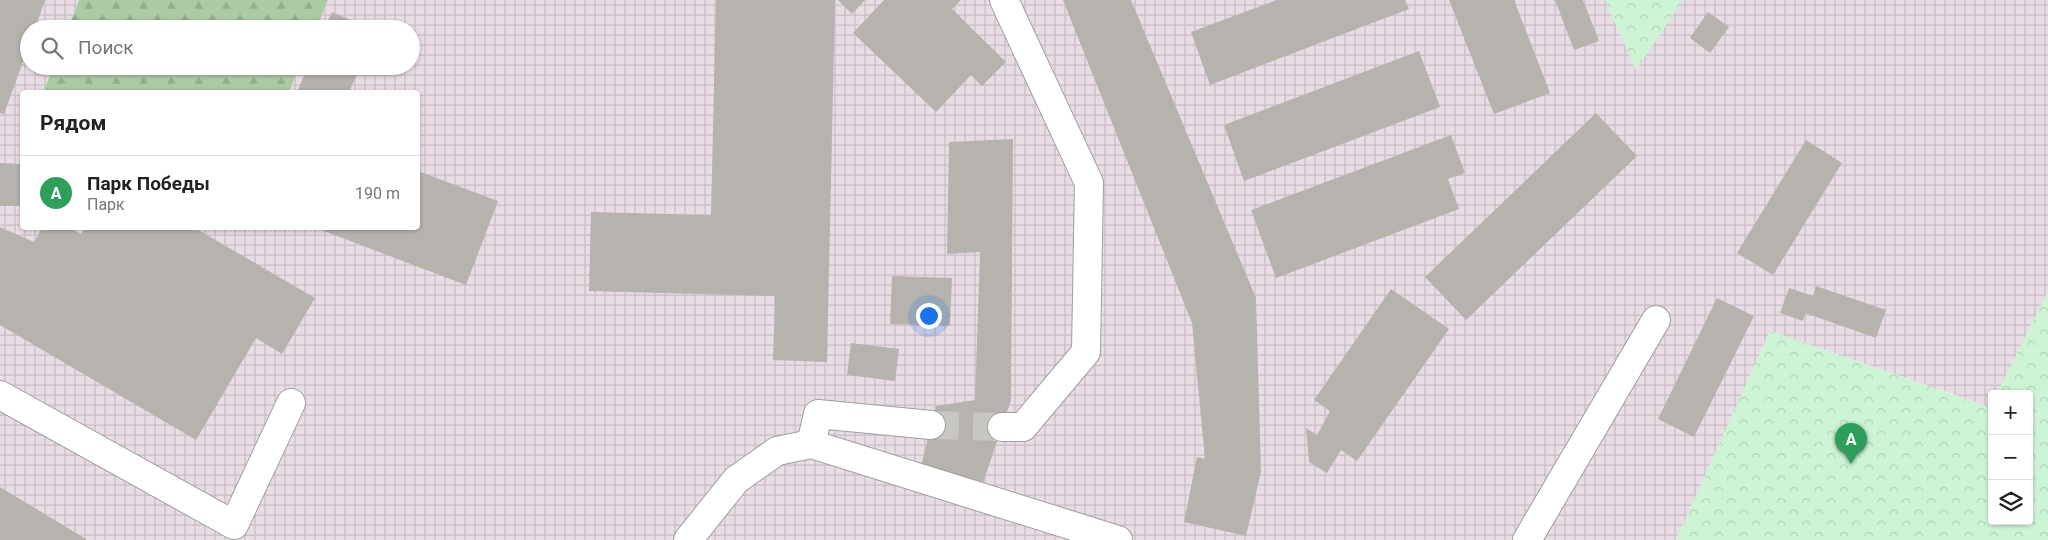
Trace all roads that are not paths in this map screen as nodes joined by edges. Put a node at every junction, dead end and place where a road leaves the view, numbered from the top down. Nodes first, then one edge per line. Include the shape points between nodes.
1 (1004, 0) edge
2 (1656, 320) dead end
3 (0, 395) edge
4 (290, 403) dead end
5 (931, 425) tunnel mouth
6 (1002, 426) tunnel mouth
7 (811, 444) junction
8 (236, 532) edge
9 (688, 540) edge
10 (1118, 540) edge
11 (1527, 540) edge

1 - 6 lane via 1089,183 1086,352 1023,427
2 - 11 lane
3 - 8 lane
4 - 8 lane
5 - 7 lane via 818,414
7 - 9 lane via 777,451 736,480
7 - 10 lane

